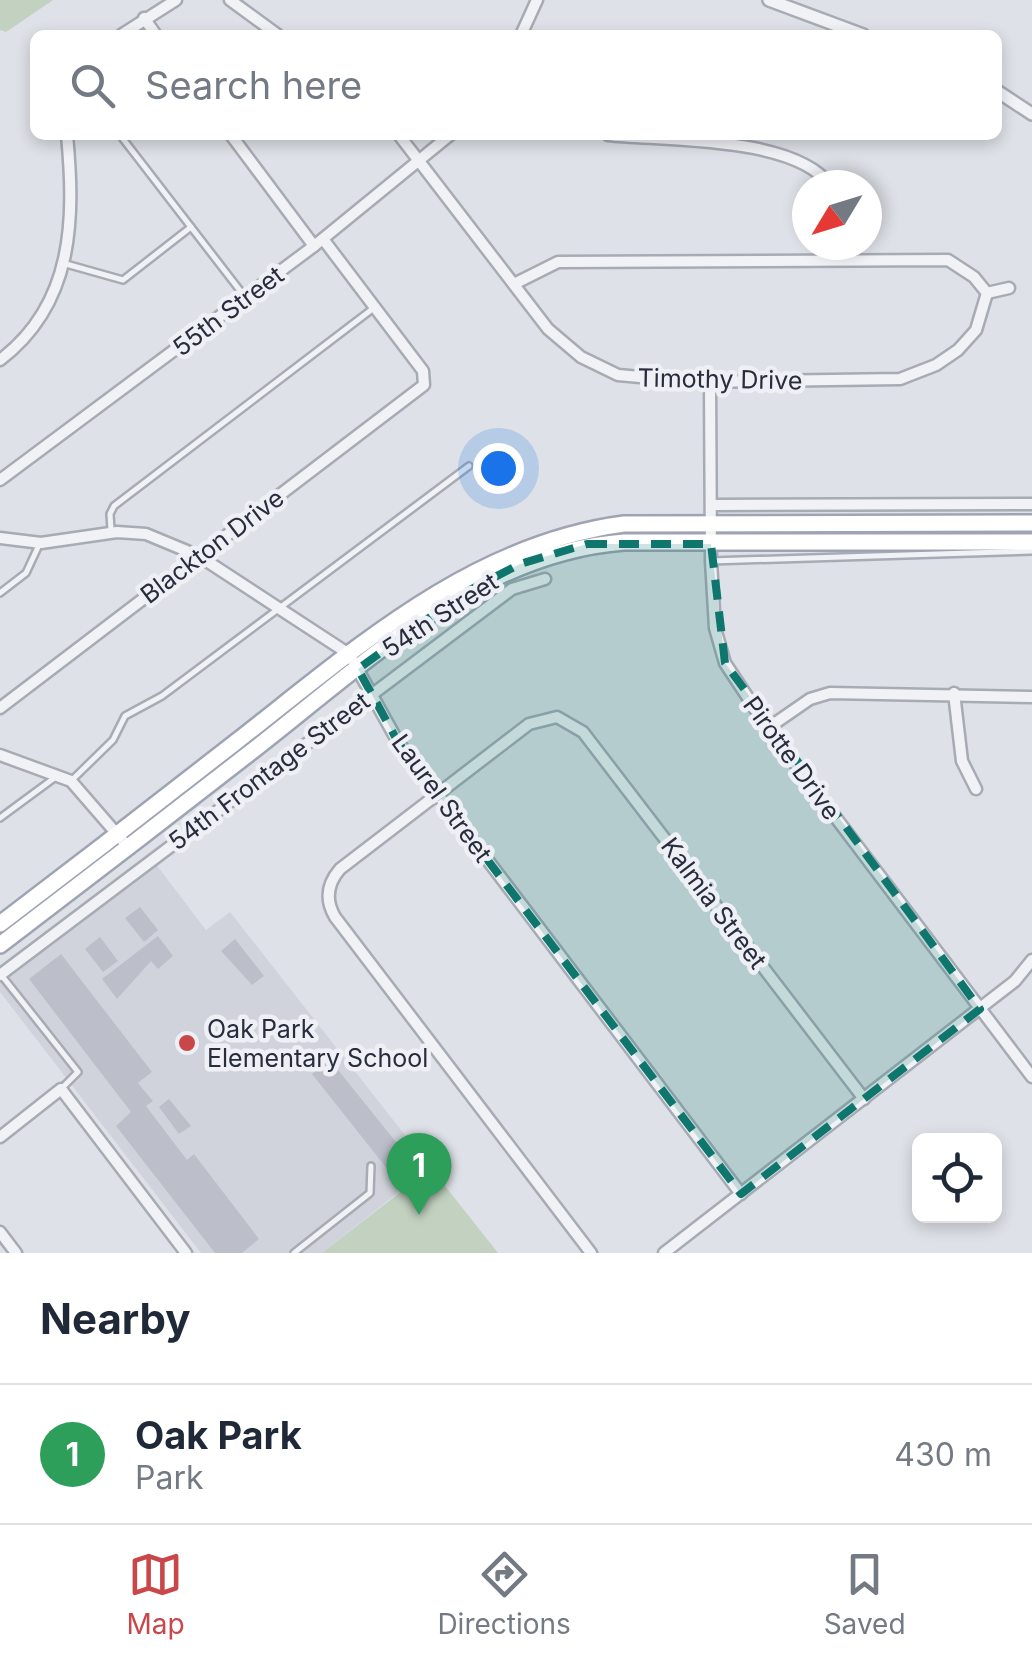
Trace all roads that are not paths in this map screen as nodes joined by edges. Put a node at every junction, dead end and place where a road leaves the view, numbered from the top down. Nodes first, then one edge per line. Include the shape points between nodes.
1 (176, 0) edge
2 (230, 0) edge
3 (536, 0) edge
4 (769, 0) edge
5 (144, 18) junction
6 (128, 30) edge
7 (152, 30) edge
8 (271, 30) edge
9 (523, 30) edge
10 (850, 30) edge
11 (1002, 94) edge
12 (1032, 114) edge
13 (68, 140) edge
14 (124, 140) edge
15 (235, 140) edge
16 (403, 140) edge
17 (445, 140) edge
18 (655, 140) edge
19 (421, 162) junction
20 (816, 170) edge
21 (191, 227) junction
22 (319, 242) junction
23 (846, 260) edge
24 (882, 260) edge
25 (66, 264) junction
26 (514, 284) junction
27 (1008, 288) dead end
28 (987, 294) junction
29 (244, 297) junction
30 (376, 306) junction
31 (0, 360) edge
32 (710, 382) junction
33 (469, 466) dead end
34 (0, 480) edge
35 (1032, 504) edge
36 (714, 505) junction
37 (710, 522) junction
38 (1032, 523) edge
39 (112, 533) junction
40 (0, 538) edge
41 (1032, 542) edge
42 (41, 543) junction
43 (711, 544) junction
44 (1032, 552) edge
45 (199, 556) junction
46 (711, 561) junction
47 (545, 580) dead end
48 (0, 592) edge
49 (280, 608) junction
50 (348, 654) junction
51 (358, 669) junction
52 (372, 692) junction
53 (954, 693) junction
54 (1032, 698) edge
55 (0, 708) edge
56 (768, 728) junction
57 (0, 755) edge
58 (59, 774) junction
59 (72, 782) junction
60 (976, 789) dead end
61 (438, 795) junction
62 (0, 818) edge
63 (124, 841) junction
64 (0, 924) edge
65 (0, 945) edge
66 (1032, 960) edge
67 (0, 974) edge
68 (980, 1008) junction
69 (1032, 1077) edge
70 (61, 1089) junction
71 (864, 1099) junction
72 (0, 1137) edge
73 (371, 1166) dead end
74 (741, 1194) junction
75 (0, 1232) edge
76 (16, 1253) edge
77 (186, 1253) edge
78 (294, 1253) edge
79 (591, 1253) edge
80 (664, 1253) edge

1 - 5 street
2 - 8 street
3 - 9 street
4 - 10 street
5 - 6 street
5 - 7 street
11 - 12 street
13 - 25 street via 74,204
14 - 21 lane
15 - 22 street
16 - 19 street, Timothy Drive
17 - 19 street, 55th Street
18 - 20 street via 787,154
19 - 22 street, 55th Street
19 - 26 street, Timothy Drive
21 - 25 lane via 123,280
21 - 29 lane
22 - 29 street, 55th Street
22 - 30 street
23 - 26 street via 558,262
24 - 28 street via 948,260 974,276
25 - 31 street via 43,313
26 - 32 street, Timothy Drive via 548,329 594,364 642,380
27 - 28 street
28 - 32 street, Timothy Drive via 976,330 958,350 900,379
29 - 34 street, 55th Street
30 - 39 lane via 114,506
30 - 45 street, Blackton Drive via 423,371 424,385
32 - 36 street, Pirotte Drive
33 - 49 lane
35 - 36 street
36 - 37 street, Pirotte Drive
37 - 38 main road, 54th Street
37 - 43 street, Pirotte Drive
37 - 50 main road, 54th Street via 579,530 514,550 456,580
39 - 42 street, Laurel Street
39 - 45 street, Laurel Street via 146,534
40 - 42 street, Laurel Street
41 - 43 main road, 54th Street
42 - 48 lane via 26,573
43 - 46 street, Pirotte Drive
43 - 51 main road, 54th Street via 587,544 520,564 462,594
44 - 46 lane
45 - 49 street, Laurel Street
45 - 55 street, Blackton Drive
46 - 56 street, Pirotte Drive via 715,628 725,663
47 - 52 street, 54th Frontage Street via 512,590
49 - 50 street, Laurel Street
49 - 59 lane via 125,716
50 - 51 street, Laurel Street
50 - 63 main road, 54th Street
51 - 52 street, Laurel Street
51 - 63 main road, 54th Street
52 - 61 street, Laurel Street via 398,742
52 - 67 street, 54th Frontage Street
53 - 54 street
53 - 56 street via 830,693
53 - 60 street via 962,761
56 - 68 street, Pirotte Drive
57 - 58 street
58 - 59 street
58 - 62 lane
59 - 63 street
61 - 71 street, Kalmia Street via 529,724 556,717 583,732
61 - 74 street, Laurel Street
61 - 79 street via 340,869 328,894 335,917
63 - 64 main road, 54th Street
63 - 65 main road, 54th Street
66 - 68 street
67 - 70 lane via 78,1072
68 - 69 street, Pirotte Drive
68 - 71 street
70 - 72 street
70 - 77 street
71 - 74 street
73 - 78 lane via 370,1193
74 - 80 street
75 - 76 street

